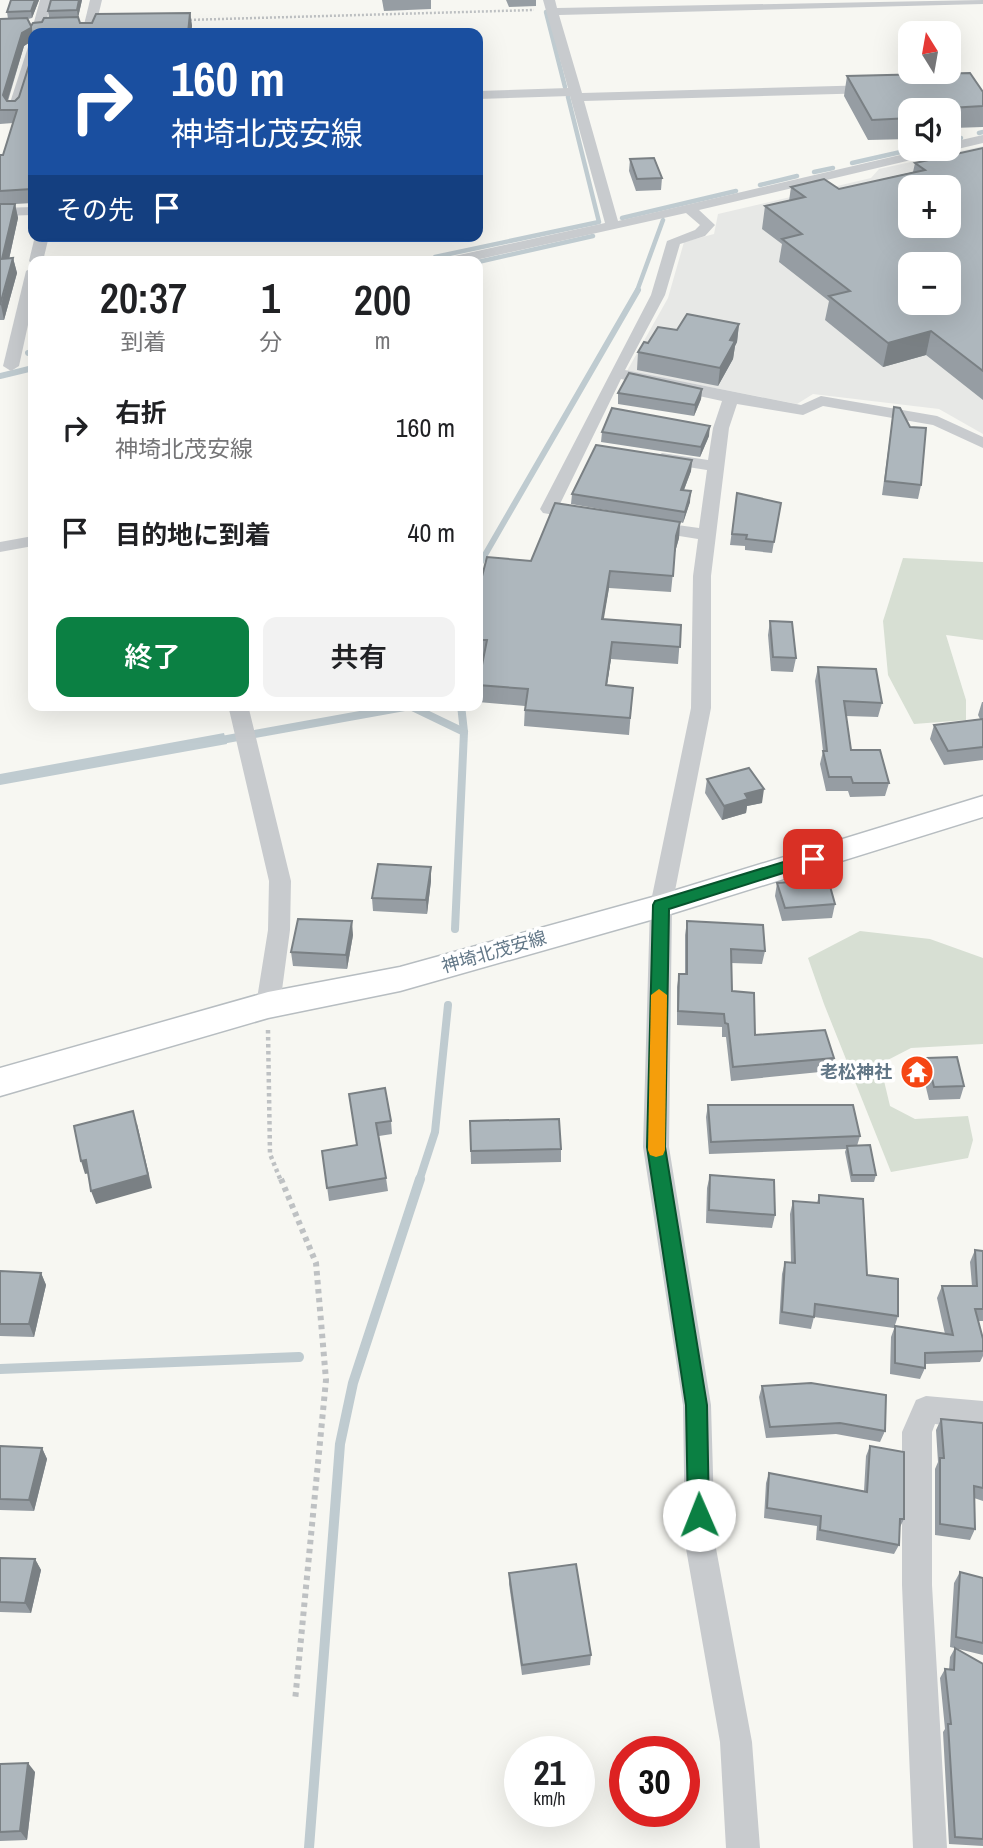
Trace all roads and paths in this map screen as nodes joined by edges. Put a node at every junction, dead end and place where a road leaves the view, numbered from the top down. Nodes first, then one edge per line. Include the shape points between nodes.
1 (46, 0) edge
2 (96, 0) edge
3 (983, 1) edge
4 (551, 7) edge
5 (185, 20) edge
6 (27, 25) edge
7 (43, 27) edge
8 (85, 27) edge
9 (28, 59) edge
10 (892, 88) edge
11 (575, 94) junction
12 (483, 95) edge
13 (28, 108) edge
14 (7, 109) edge
15 (983, 139) edge
16 (961, 144) edge
17 (898, 159) edge
18 (689, 208) junction
19 (28, 211) edge
20 (0, 212) edge
21 (612, 226) junction
22 (473, 256) edge
23 (28, 288) edge
24 (28, 361) edge
25 (5, 367) edge
26 (616, 373) junction
27 (730, 398) junction
28 (983, 443) edge
29 (648, 456) edge
30 (717, 467) junction
31 (602, 518) edge
32 (628, 522) edge
33 (707, 536) junction
34 (28, 542) edge
35 (0, 547) edge
36 (240, 711) edge
37 (983, 806) edge
38 (661, 905) junction
39 (268, 1005) junction
40 (0, 1082) edge
41 (983, 1415) edge
42 (295, 1701) dead end
43 (743, 1848) edge
44 (930, 1848) edge

1 - 7 street
2 - 8 street
3 - 4 street
4 - 5 path
4 - 11 street
6 - 7 street
9 - 14 street
10 - 11 street
11 - 12 street
11 - 21 street
13 - 14 street
15 - 16 street
17 - 18 street
18 - 21 street
18 - 26 street via 708,225 700,233 674,241 658,295
19 - 20 street
21 - 22 street
23 - 25 street
24 - 25 street
26 - 27 street
26 - 31 street via 587,447 549,509
27 - 28 street via 803,410 821,401 937,421
27 - 30 street via 715,427
29 - 30 street
30 - 33 street
32 - 33 street
33 - 38 street via 702,576 701,708
34 - 35 street
36 - 39 street via 280,881 279,930
37 - 38 main road, 神埼北茂安線
38 - 39 main road, 神埼北茂安線 via 400,979
38 - 43 street via 656,1147 696,1405 699,1543 736,1742
39 - 40 main road, 神埼北茂安線
39 - 42 path via 270,1154 316,1263 326,1380
41 - 44 street via 926,1410 917,1432 917,1585

